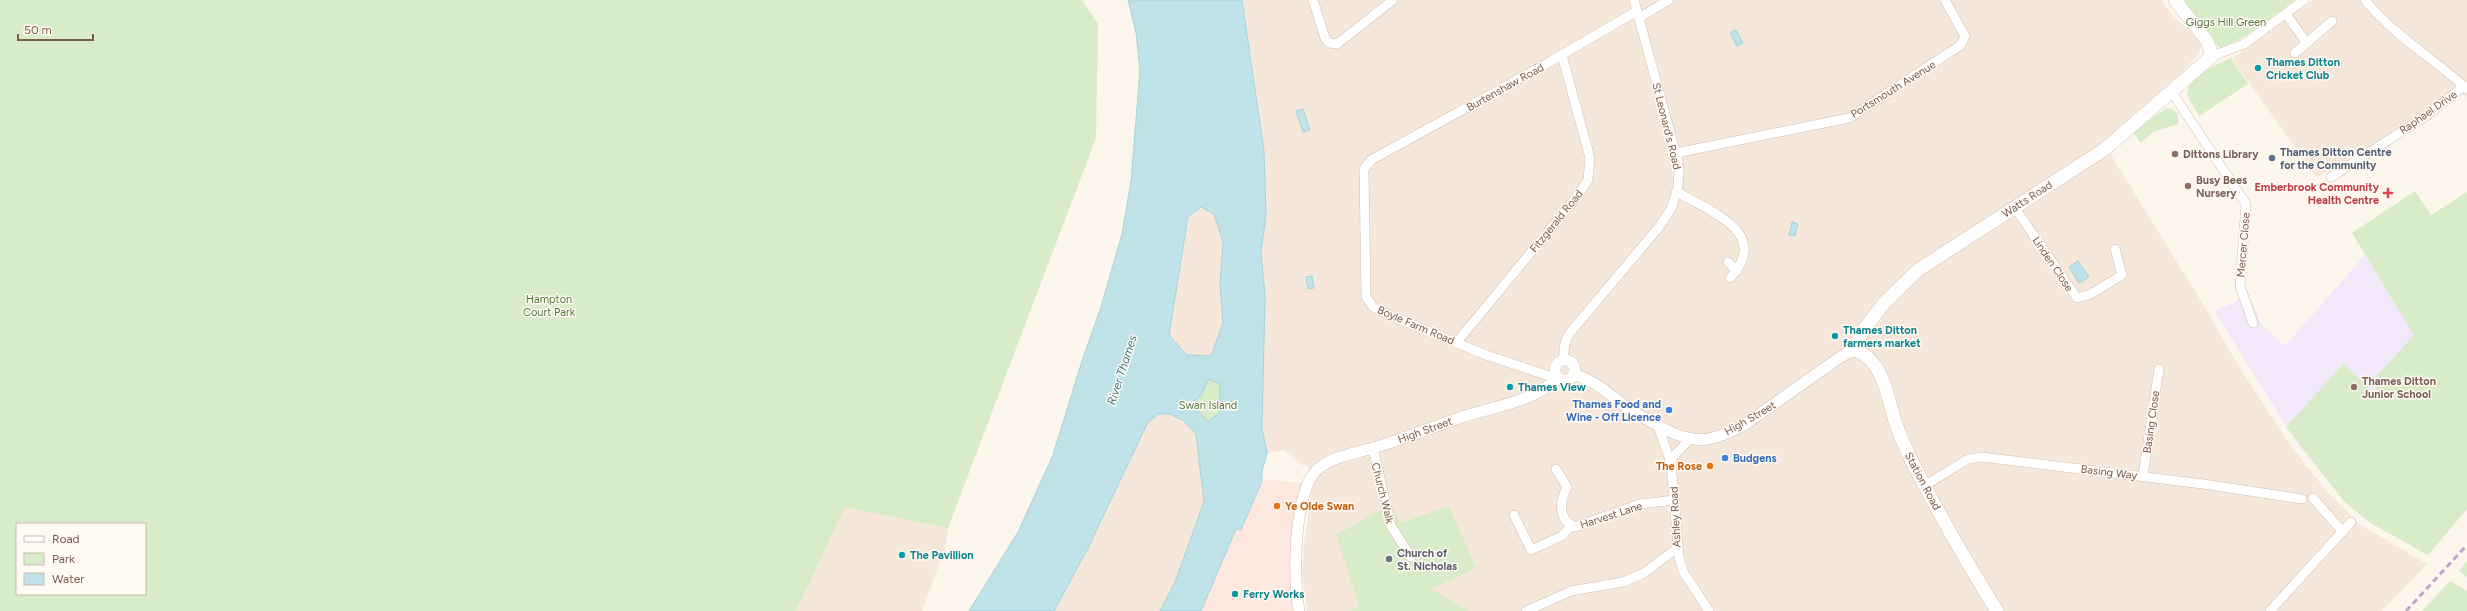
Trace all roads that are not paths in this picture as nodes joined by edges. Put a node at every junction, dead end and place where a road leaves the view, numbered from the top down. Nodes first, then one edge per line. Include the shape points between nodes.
1 (1313, 0) edge
2 (1393, 0) edge
3 (1634, 0) edge
4 (1669, 0) edge
5 (1945, 0) edge
6 (2175, 0) edge
7 (2304, 0) edge
8 (2365, 0) edge
9 (1638, 14) junction
10 (2286, 14) junction
11 (2332, 21) dead end
12 (2306, 42) junction
13 (2295, 53) dead end
14 (1562, 55) junction
15 (2212, 56) junction
16 (2465, 88) edge
17 (2171, 91) junction
18 (1676, 153) junction
19 (1371, 160) joint
20 (2331, 177) dead end
21 (1677, 192) junction
22 (2015, 208) junction
23 (2115, 249) dead end
24 (1728, 262) dead end
25 (1737, 271) junction
26 (1730, 278) dead end
27 (2253, 323) dead end
28 (1457, 342) junction
29 (1858, 351) junction
30 (1563, 360) junction
31 (2159, 369) dead end
32 (1574, 374) junction
33 (1557, 376) junction
34 (1658, 426) junction
35 (1689, 440) junction
36 (1373, 448) junction
37 (1671, 463) junction
38 (1556, 469) dead end
39 (2143, 476) junction
40 (1924, 486) junction
41 (2313, 498) dead end
42 (2302, 499) dead end
43 (1675, 500) junction
44 (1514, 515) dead end
45 (2352, 522) dead end
46 (1572, 526) junction
47 (2343, 532) junction
48 (1677, 548) junction
49 (1411, 557) dead end
50 (1299, 611) edge
51 (1526, 611) edge
52 (1709, 611) edge
53 (1997, 611) edge
54 (2270, 611) edge

1 - 2 street via 1325,38 1329,43 1337,44
3 - 9 street, St Leonard's Road
4 - 9 street, Burtenshaw Road
5 - 18 street, Portsmouth Avenue via 1965,36 1961,45 1867,108 1839,121
6 - 15 main road via 2207,41
7 - 10 street
8 - 16 street, Raphael Drive via 2383,21 2440,64
9 - 14 street, Burtenshaw Road
9 - 18 street, St Leonard's Road
10 - 12 street
10 - 15 street via 2244,44
11 - 12 street
12 - 13 street
14 - 19 street, Burtenshaw Road
14 - 28 street, Fitzgerald Road via 1590,158 1588,180
15 - 17 main road, Watts Road
16 - 20 street, Raphael Drive
17 - 22 main road, Watts Road via 2106,149
17 - 27 street, Mercer Close via 2246,204 2240,286
18 - 21 street, St Leonard's Road via 1679,171
19 - 28 street, Boyle Farm Road via 1365,165 1363,174 1368,301 1389,315
21 - 25 street via 1729,223 1739,233 1745,244 1745,253 1742,266
21 - 30 street, St Leonard's Road via 1671,209 1659,227 1569,334
22 - 23 street, Linden Close via 2076,298 2091,294 2122,275
22 - 29 main road, Watts Road via 1932,259 1908,279 1862,332 1857,342
24 - 25 street
25 - 26 street
28 - 33 street, Boyle Farm Road via 1542,374
29 - 35 street, High Street via 1849,352 1839,358 1774,405 1730,432 1711,438
29 - 40 main road, Station Road via 1871,360 1882,378 1899,432
30 - 32 street via 1574,365
30 - 33 street via 1557,364
31 - 39 street, Basing Close
32 - 33 street via 1567,380
32 - 34 street, High Street via 1604,388
33 - 36 street, High Street via 1545,389 1528,398 1462,417
34 - 35 street, High Street via 1675,436
34 - 37 street, Ashley Road
35 - 37 street via 1672,458
36 - 49 street, Church Walk via 1391,526
36 - 50 street, High Street via 1339,458 1313,474 1296,541 1296,588
37 - 43 street, Ashley Road
38 - 46 street, Harvest Lane via 1567,487 1560,500 1560,508
39 - 40 street, Basing Way via 1974,457
39 - 42 street, Basing Way
40 - 53 main road, Station Road
41 - 47 street
43 - 46 street, Harvest Lane via 1640,504 1584,525
43 - 48 street, Ashley Road
44 - 46 street, Harvest Lane via 1532,550 1562,536
45 - 47 street
47 - 54 street
48 - 51 street via 1644,573 1623,582 1572,591
48 - 52 street, Ashley Road via 1684,573

